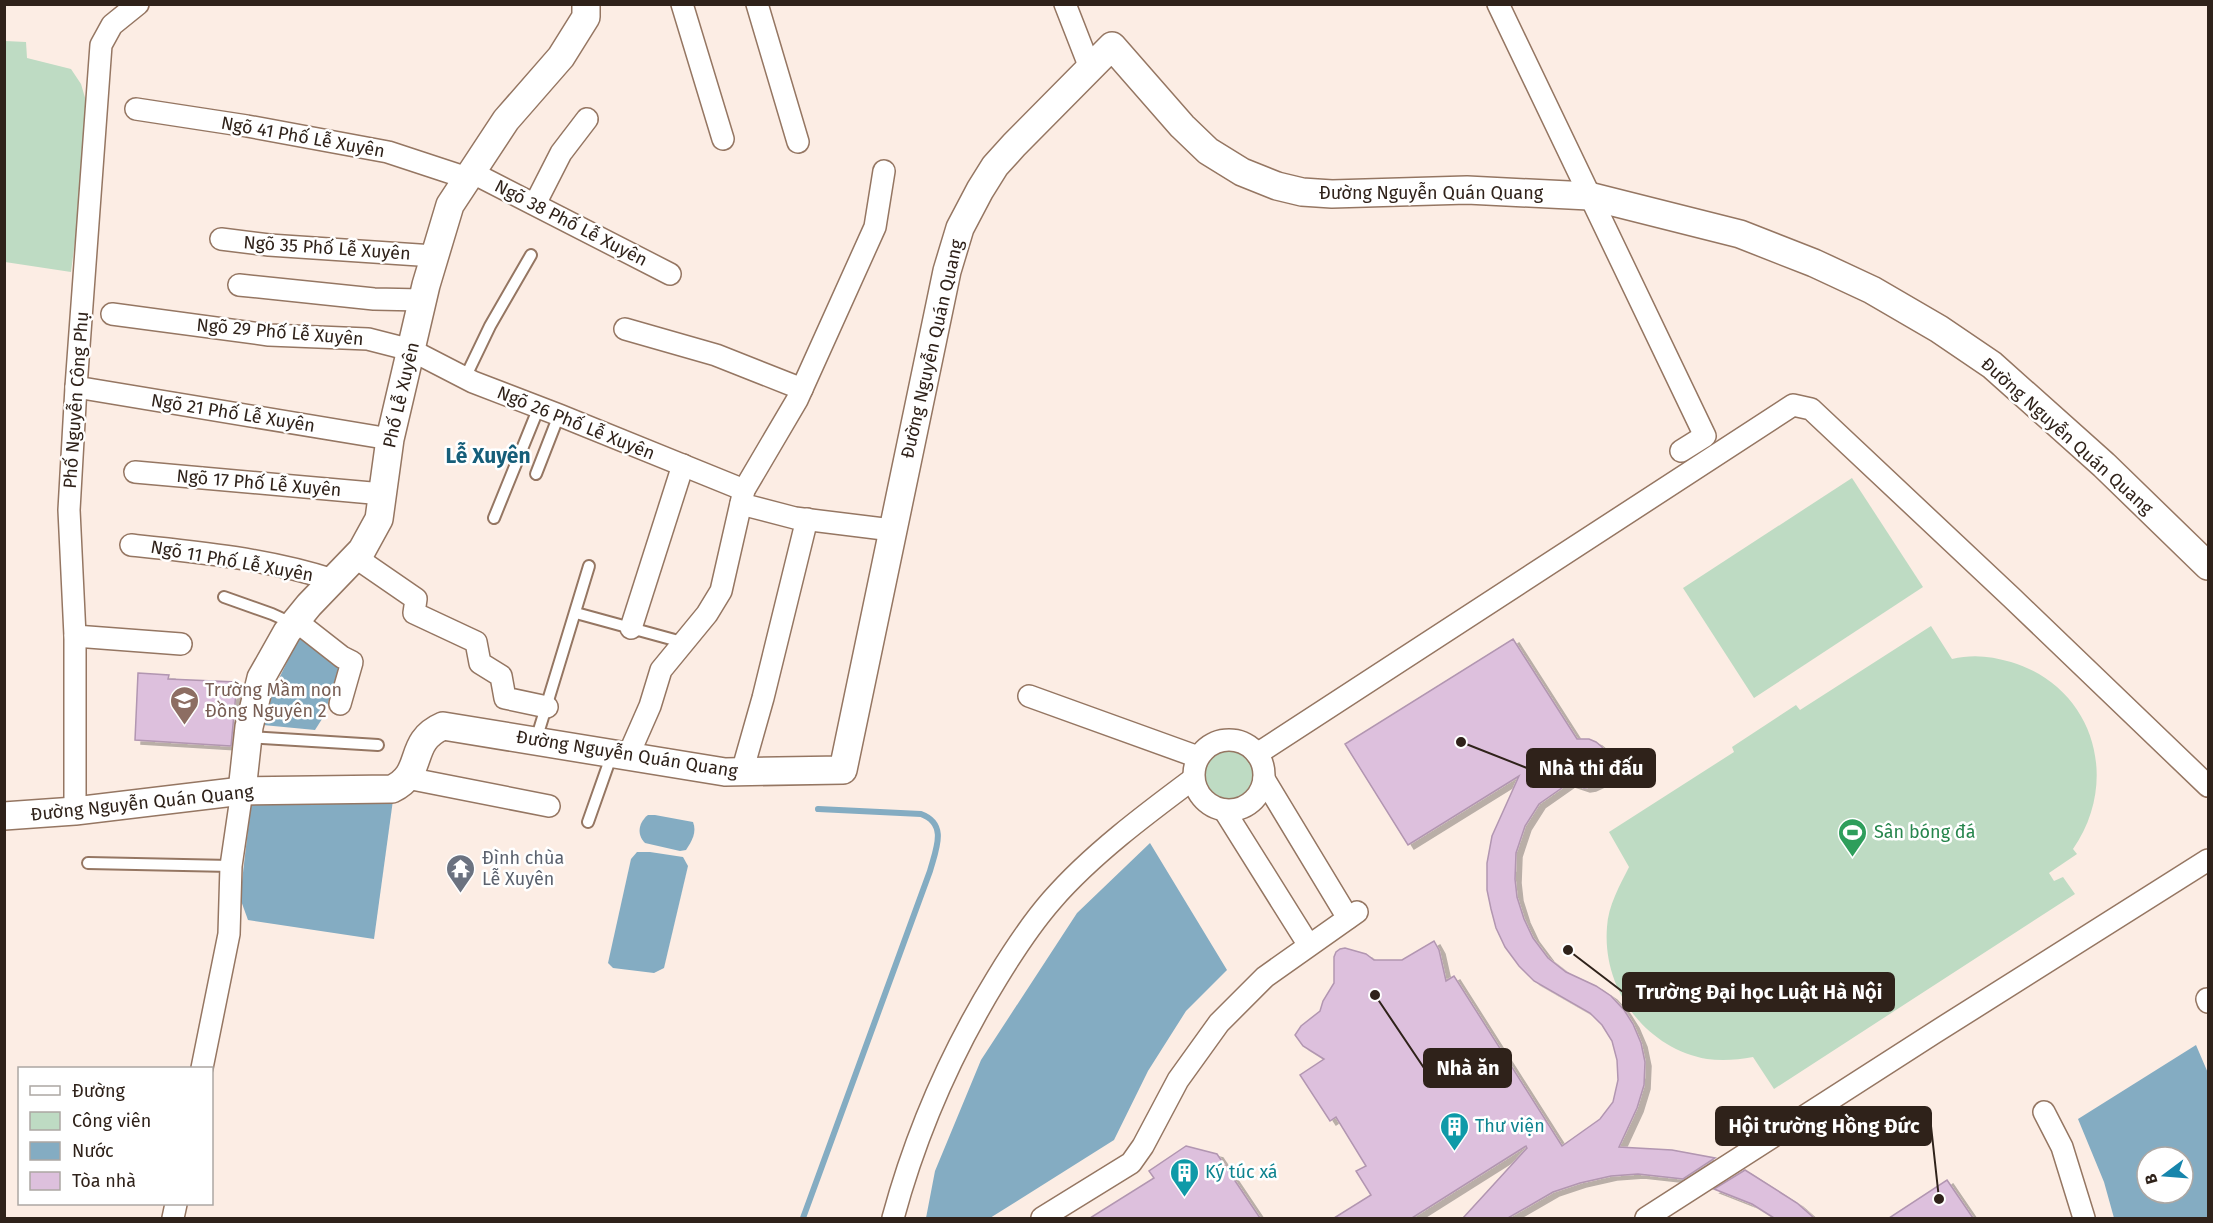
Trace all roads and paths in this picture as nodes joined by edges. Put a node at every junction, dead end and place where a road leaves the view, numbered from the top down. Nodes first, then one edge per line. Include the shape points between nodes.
1 (138, 4) edge
2 (586, 4) edge
3 (682, 4) edge
4 (758, 4) edge
5 (1065, 4) edge
6 (1498, 4) edge
7 (1090, 69) junction
8 (136, 109) dead end
9 (587, 119) dead end
10 (723, 139) dead end
11 (798, 142) dead end
12 (884, 171) dead end
13 (469, 175) junction
14 (1589, 196) junction
15 (535, 204) junction
16 (220, 239) dead end
17 (531, 255) dead end
18 (434, 256) junction
19 (670, 274) dead end
20 (238, 285) dead end
21 (422, 300) junction
22 (112, 314) dead end
23 (625, 329) dead end
24 (411, 350) junction
25 (465, 378) junction
26 (76, 387) junction
27 (802, 389) junction
28 (549, 411) junction
29 (390, 439) junction
30 (1681, 452) dead end
31 (683, 465) junction
32 (135, 472) dead end
33 (536, 474) dead end
34 (382, 494) junction
35 (742, 497) junction
36 (494, 518) dead end
37 (807, 519) junction
38 (892, 530) junction
39 (131, 545) dead end
40 (355, 557) junction
41 (590, 566) dead end
42 (2208, 566) edge
43 (333, 580) junction
44 (224, 597) dead end
45 (576, 613) junction
46 (295, 623) junction
47 (631, 628) junction
48 (75, 636) junction
49 (682, 642) junction
50 (181, 644) dead end
51 (1029, 696) dead end
52 (340, 704) dead end
53 (547, 707) junction
54 (248, 737) junction
55 (536, 740) junction
56 (378, 745) dead end
57 (620, 754) junction
58 (1257, 754) junction
59 (1198, 757) junction
60 (742, 772) junction
61 (407, 778) junction
62 (1193, 779) junction
63 (1263, 779) junction
64 (2208, 786) edge
65 (242, 791) junction
66 (549, 806) dead end
67 (1224, 810) junction
68 (75, 811) junction
69 (4, 816) edge
70 (588, 822) dead end
71 (2208, 860) edge
72 (88, 863) dead end
73 (231, 866) junction
74 (1308, 944) junction
75 (202, 1067) edge
76 (2044, 1112) dead end
77 (893, 1218) edge
78 (1042, 1218) edge
79 (1646, 1218) edge
80 (2084, 1218) edge

1 - 26 street, Phố Nguyễn Công Phụ via 112,25 101,45
2 - 13 street, Phố Lễ Xuyên via 586,17 561,57 506,120
3 - 10 street
4 - 11 street
5 - 7 street
6 - 14 street
7 - 14 street, Đường Nguyễn Quán Quang via 1112,46 1208,151 1242,172 1277,186 1332,194 1467,190
7 - 38 street, Đường Nguyễn Quán Quang via 995,166 960,228 946,272
8 - 13 street, Ngõ 41 Phố Lễ Xuyên via 388,152
9 - 15 street via 561,153
12 - 27 street via 874,227
13 - 15 street, Ngõ 38 Phố Lễ Xuyên
13 - 18 street, Phố Lễ Xuyên via 450,205
14 - 30 street via 1705,436
14 - 42 street, Đường Nguyễn Quán Quang via 1740,234 1872,290 1939,329 1992,365 2039,406
15 - 19 street, Ngõ 38 Phố Lễ Xuyên
16 - 18 street, Ngõ 35 Phố Lễ Xuyên
17 - 25 lane
18 - 21 street, Phố Lễ Xuyên
20 - 21 street
21 - 24 street, Phố Lễ Xuyên
22 - 24 street, Ngõ 29 Phố Lễ Xuyên via 268,335 368,339
23 - 27 street via 716,355
24 - 25 street, Ngõ 26 Phố Lễ Xuyên
24 - 29 street, Phố Lễ Xuyên
25 - 28 street, Ngõ 26 Phố Lễ Xuyên
26 - 29 street, Ngõ 21 Phố Lễ Xuyên
26 - 48 street, Phố Nguyễn Công Phụ via 69,510
27 - 35 street
28 - 31 street, Ngõ 26 Phố Lễ Xuyên
28 - 33 lane
28 - 36 lane
29 - 34 street, Phố Lễ Xuyên
31 - 35 street, Ngõ 26 Phố Lễ Xuyên
31 - 47 street
32 - 34 street, Ngõ 17 Phố Lễ Xuyên
34 - 40 street, Phố Lễ Xuyên via 380,519
35 - 37 street, Ngõ 26 Phố Lễ Xuyên
35 - 49 street via 721,591
37 - 38 street, Ngõ 26 Phố Lễ Xuyên
37 - 60 street
38 - 60 street, Đường Nguyễn Quán Quang via 843,770
39 - 43 street, Ngõ 11 Phố Lễ Xuyên via 203,553
40 - 43 street, Phố Lễ Xuyên
40 - 53 street via 416,599 414,613 476,642 480,663 501,676 505,698
41 - 45 lane
43 - 46 street, Phố Lễ Xuyên
44 - 46 lane
45 - 47 lane
45 - 53 lane
46 - 52 street via 352,662
46 - 54 street, Phố Lễ Xuyên via 261,678
47 - 49 lane
48 - 50 street
48 - 68 street, Phố Nguyễn Công Phụ
49 - 57 street via 661,670 650,706
51 - 59 street
53 - 55 lane
54 - 56 lane
54 - 65 street, Phố Lễ Xuyên
55 - 57 street, Đường Nguyễn Quán Quang
55 - 61 street, Đường Nguyễn Quán Quang via 443,726 427,735
57 - 60 street, Đường Nguyễn Quán Quang
57 - 70 lane
58 - 59 street via 1244,743 1230,739 1210,744
58 - 63 street
58 - 64 street via 1793,405 1810,409
59 - 62 street
61 - 65 street, Đường Nguyễn Quán Quang via 392,789
61 - 66 street
62 - 67 street via 1202,798
62 - 77 street via 1120,836 1053,898 1030,926 982,1002 937,1091 917,1137
63 - 67 street via 1252,802 1242,808
63 - 74 street via 1352,915
65 - 68 street, Đường Nguyễn Quán Quang
65 - 73 street
67 - 74 street
68 - 69 street, Đường Nguyễn Quán Quang
71 - 79 street
72 - 73 lane
73 - 75 street via 229,934
74 - 78 street via 1265,976 1219,1023 1178,1080 1131,1163
76 - 80 street via 2062,1147

